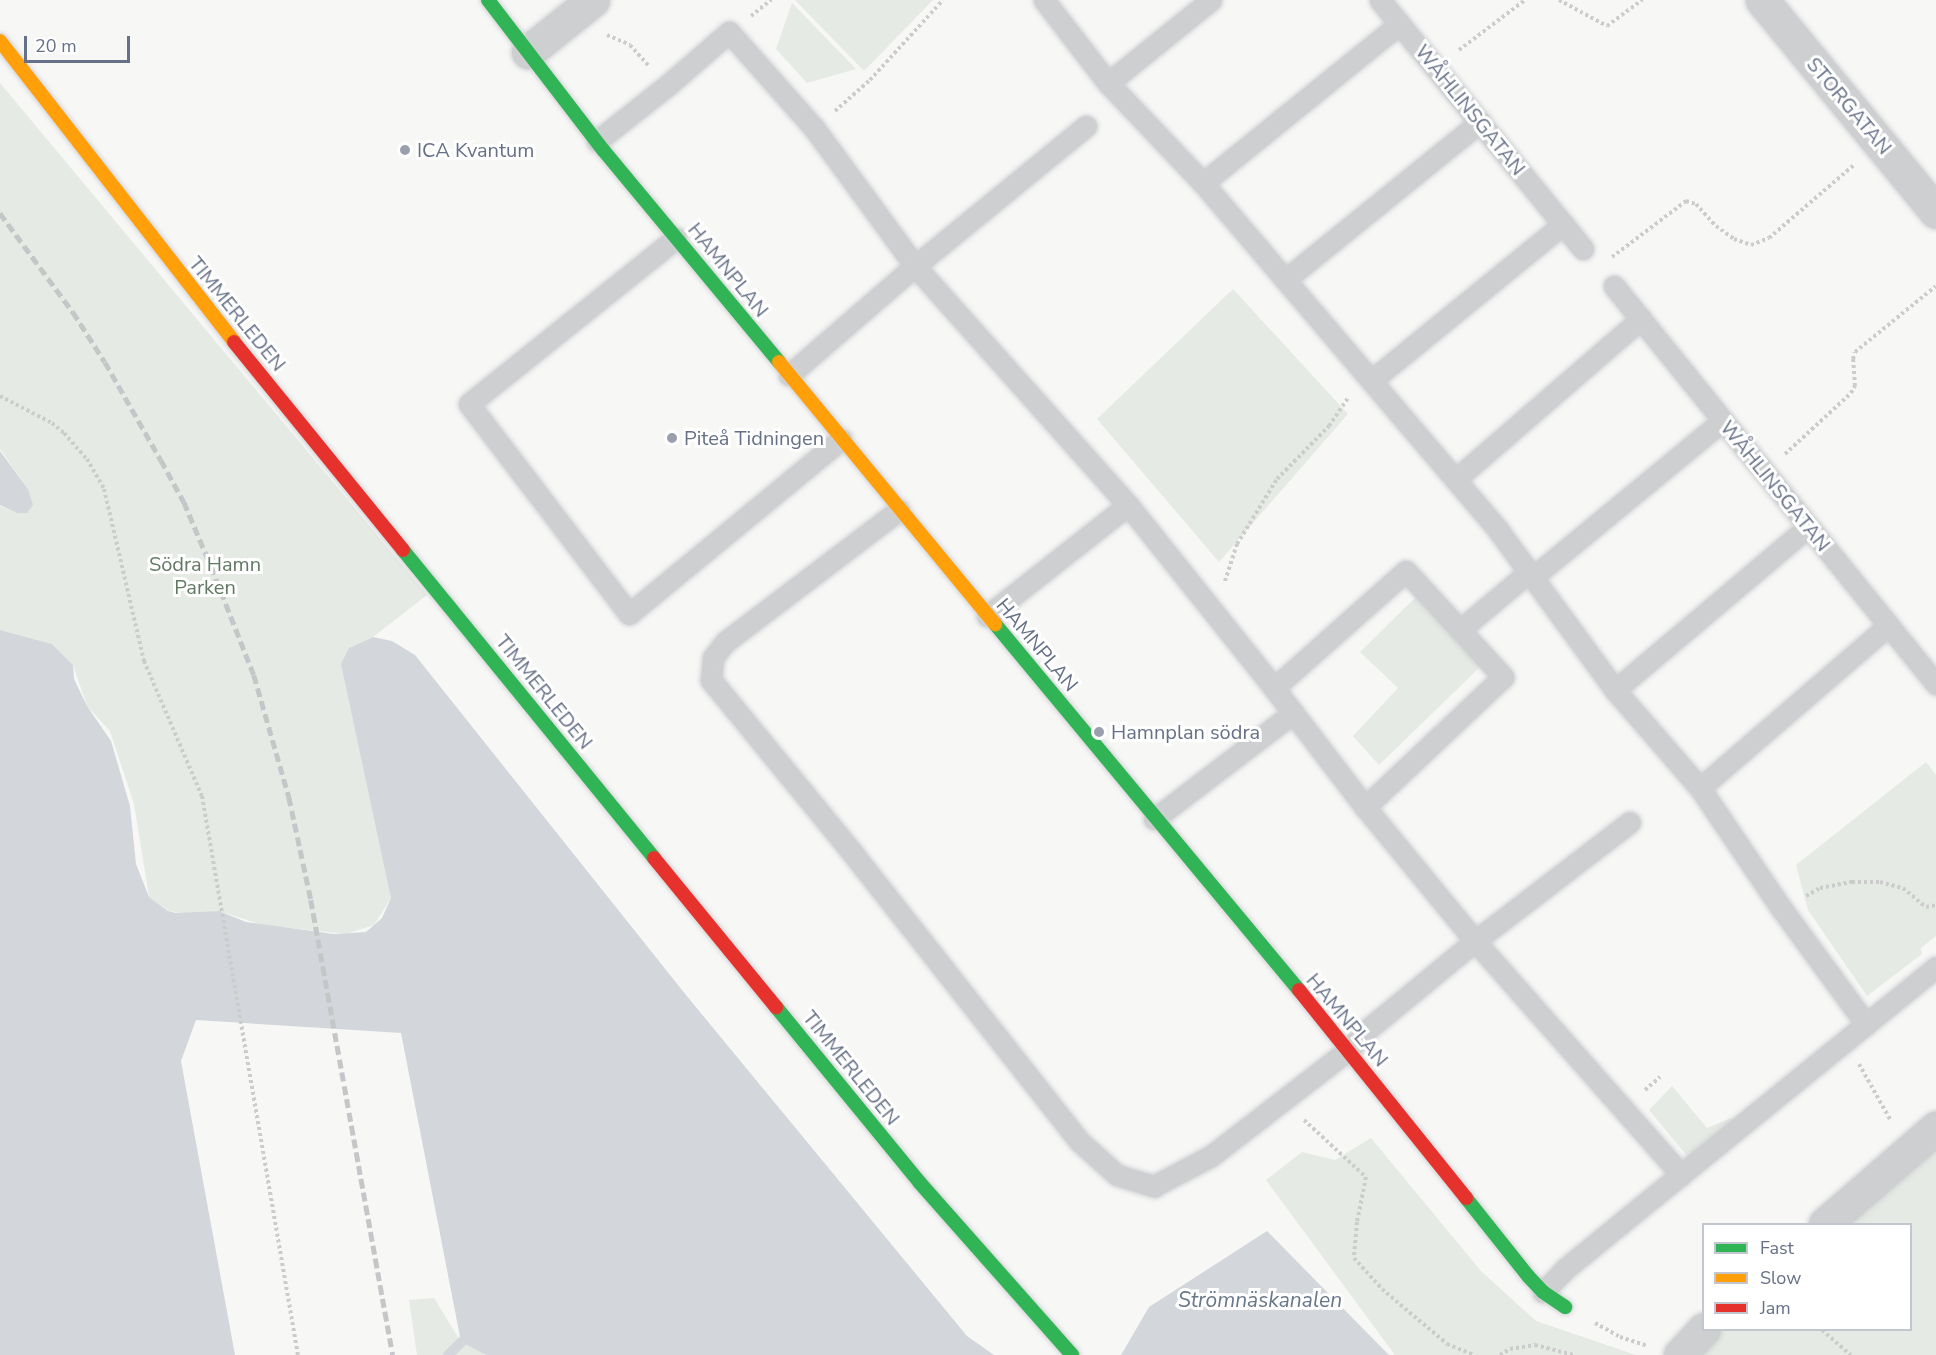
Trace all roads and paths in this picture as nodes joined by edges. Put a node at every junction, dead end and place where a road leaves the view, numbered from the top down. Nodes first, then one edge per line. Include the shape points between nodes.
1 (488, 0) edge
2 (593, 0) edge
3 (943, 0) edge
4 (1044, 0) edge
5 (1211, 0) edge
6 (1380, 0) edge
7 (1525, 0) edge
8 (1559, 0) edge
9 (1642, 0) edge
10 (1762, 0) edge
11 (1399, 24) junction
12 (601, 34) dead end
13 (0, 41) edge
14 (630, 45) dead end
15 (528, 52) junction
16 (1436, 68) junction
17 (1108, 83) junction
18 (1480, 122) junction
19 (1086, 126) dead end
20 (814, 129) junction
21 (597, 141) junction
22 (1880, 143) junction
23 (1203, 183) junction
24 (1936, 212) edge
25 (1563, 224) junction
26 (676, 238) junction
27 (1583, 249) dead end
28 (1607, 261) dead end
29 (915, 266) junction
30 (1286, 279) junction
31 (1614, 286) dead end
32 (1936, 286) edge
33 (1641, 319) junction
34 (789, 375) junction
35 (1372, 380) junction
36 (1353, 391) dead end
37 (0, 396) edge
38 (1722, 420) junction
39 (841, 439) junction
40 (1764, 473) junction
41 (1456, 479) junction
42 (1128, 505) junction
43 (899, 510) junction
44 (1808, 526) junction
45 (1531, 575) junction
46 (987, 616) junction
47 (1221, 622) junction
48 (1888, 626) junction
49 (1461, 629) junction
50 (1936, 684) edge
51 (1274, 688) junction
52 (1615, 690) junction
53 (1293, 713) junction
54 (1700, 788) junction
55 (1365, 807) junction
56 (1154, 819) junction
57 (1630, 822) dead end
58 (1936, 905) edge
59 (1781, 908) junction
60 (1474, 941) junction
61 (1936, 967) edge
62 (1866, 1024) junction
63 (1846, 1041) junction
64 (1348, 1050) junction
65 (1281, 1101) junction
66 (1936, 1128) edge
67 (1910, 1150) junction
68 (1681, 1175) junction
69 (1826, 1223) edge
70 (1543, 1292) junction
71 (1565, 1307) joint
72 (1702, 1330) edge
73 (1824, 1331) edge
74 (1667, 1351) edge
75 (298, 1355) edge
76 (1072, 1355) edge
77 (1474, 1355) edge
78 (1500, 1355) edge
79 (1574, 1355) edge
80 (1851, 1355) edge

1 - 15 street, HAMNPLAN
2 - 15 street
3 - 20 path via 870,80
4 - 17 lane
5 - 17 lane
6 - 11 lane, WÅHLINSGATAN
7 - 16 path
8 - 9 path via 1607,26
10 - 22 street, STORGATAN
11 - 16 lane, WÅHLINSGATAN
11 - 23 lane
12 - 14 path
13 - 76 street, TIMMERLEDEN via 166,257 462,623 913,1174
15 - 21 street, HAMNPLAN
16 - 18 lane, WÅHLINSGATAN
17 - 23 lane
18 - 25 lane, WÅHLINSGATAN
18 - 30 lane
19 - 29 lane
20 - 21 lane via 729,32
20 - 29 lane
21 - 26 street, HAMNPLAN
22 - 24 street, STORGATAN
22 - 28 path via 1769,238 1750,245 1734,240 1696,204 1686,201
23 - 30 lane
25 - 27 lane, WÅHLINSGATAN
25 - 35 lane
26 - 34 street, HAMNPLAN
26 - 39 lane via 470,404 629,614
29 - 34 lane
29 - 42 lane
30 - 35 lane
31 - 33 lane, WÅHLINSGATAN
32 - 40 path via 1855,352 1855,386 1851,393
33 - 38 lane, WÅHLINSGATAN
33 - 41 lane
34 - 39 street, HAMNPLAN
35 - 41 lane
36 - 47 path via 1329,426 1278,479 1238,544 1226,579
37 - 75 path via 64,433 87,459 104,489 144,661 202,796
38 - 40 lane, WÅHLINSGATAN
38 - 45 lane
39 - 43 street, HAMNPLAN
40 - 44 lane, WÅHLINSGATAN
41 - 45 lane
42 - 46 lane
42 - 47 lane
43 - 46 street, HAMNPLAN
43 - 65 lane via 725,642 713,658 711,680 855,855 1079,1141 1117,1175 1154,1186 1210,1156
44 - 48 lane, WÅHLINSGATAN
44 - 52 lane
45 - 49 lane
45 - 52 lane
46 - 56 street, HAMNPLAN
47 - 51 lane
48 - 50 lane, WÅHLINSGATAN
48 - 54 lane
49 - 51 lane via 1406,571
49 - 55 lane via 1503,678
51 - 53 lane
52 - 54 lane
53 - 55 lane
53 - 56 lane
54 - 59 lane
55 - 60 lane
56 - 64 street, HAMNPLAN
57 - 60 lane
58 - 59 path via 1926,907 1903,888 1880,882 1852,882 1820,888
59 - 62 lane
60 - 64 lane
60 - 68 lane
61 - 62 lane
62 - 63 lane
63 - 67 path
63 - 68 lane
64 - 65 lane
64 - 70 street, HAMNPLAN
65 - 77 path via 1366,1177 1354,1258 1382,1289 1438,1337
66 - 67 street
67 - 69 street
68 - 70 lane via 1565,1269
70 - 71 street, HAMNPLAN
71 - 74 path via 1620,1337
72 - 74 street
73 - 80 path
78 - 79 path via 1510,1349 1535,1345

